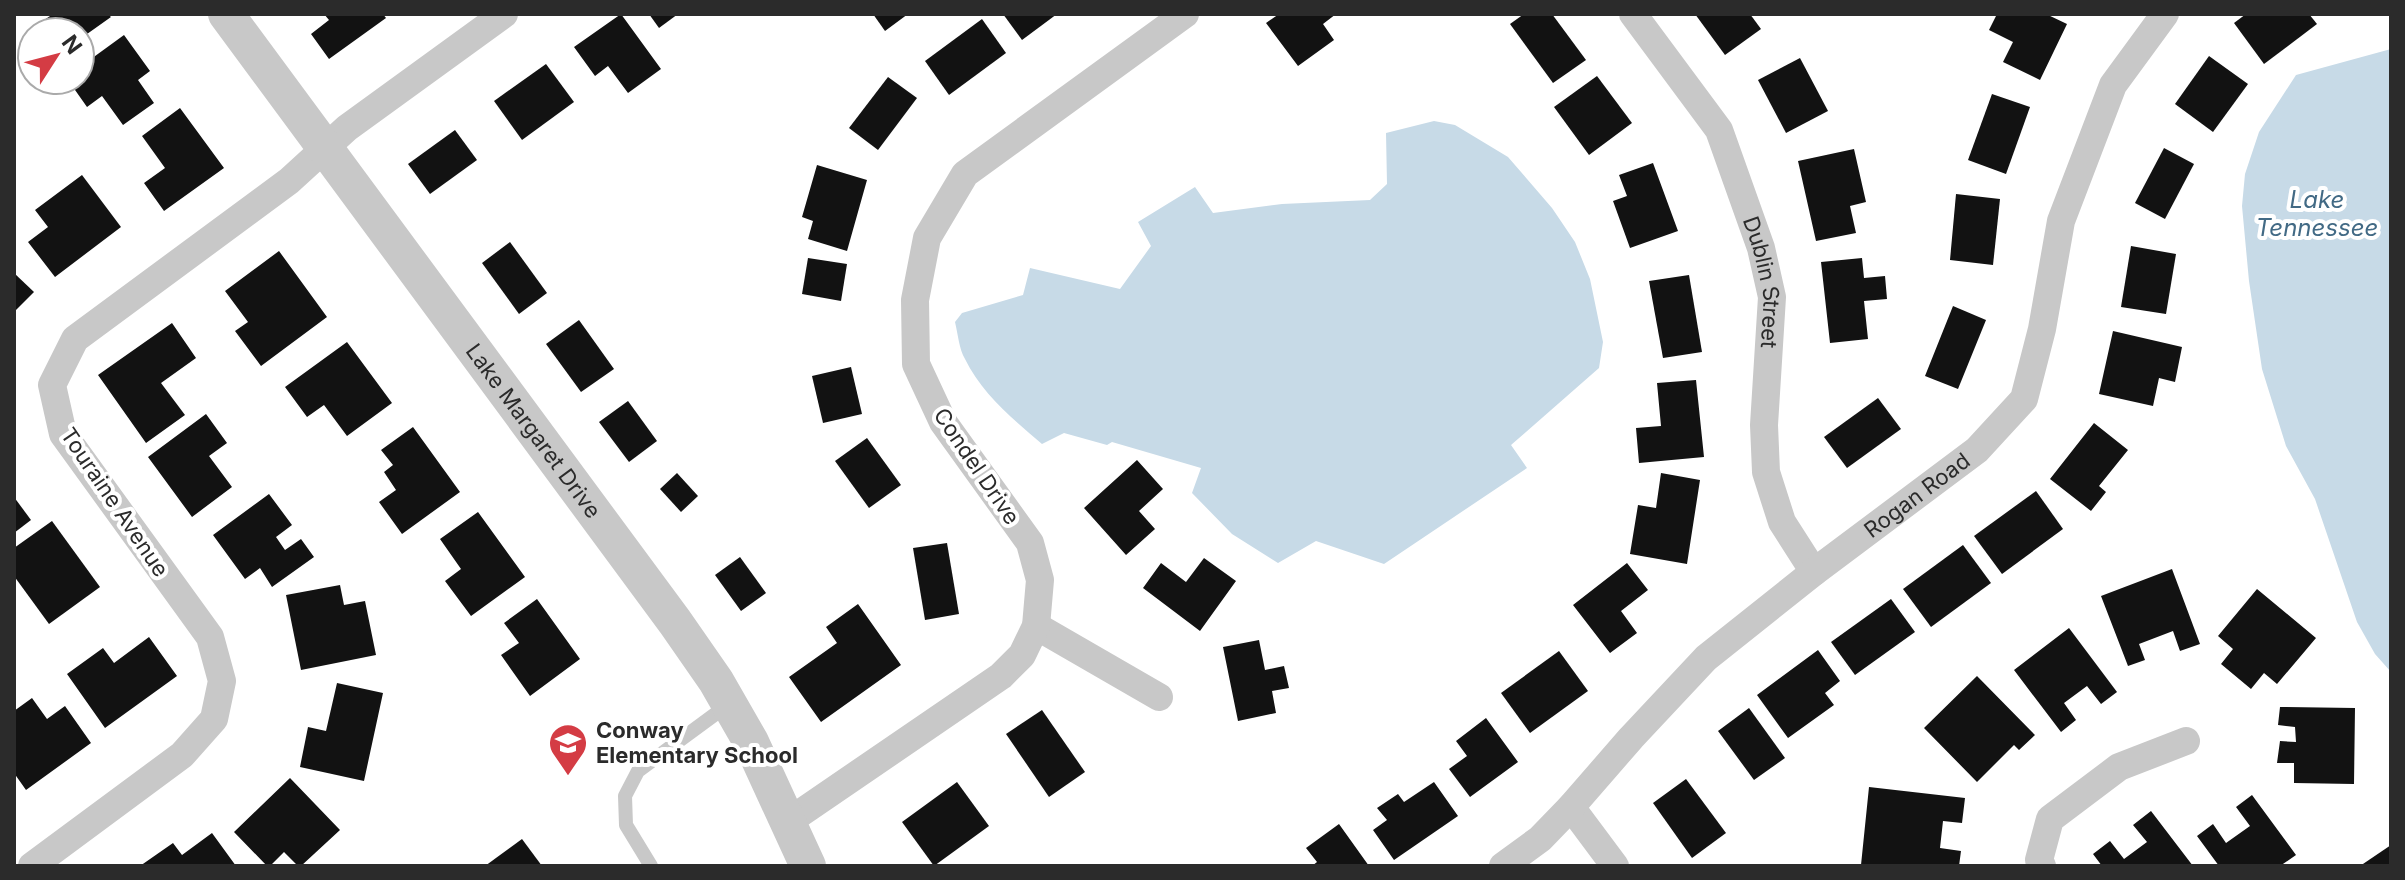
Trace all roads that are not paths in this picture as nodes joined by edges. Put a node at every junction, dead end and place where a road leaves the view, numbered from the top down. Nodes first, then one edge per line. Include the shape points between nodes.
1 (226, 14) edge
2 (504, 14) edge
3 (1185, 14) edge
4 (1633, 14) edge
5 (2165, 14) edge
6 (325, 149) junction
7 (1814, 572) junction
8 (1036, 626) junction
9 (1159, 697) dead end
10 (729, 704) junction
11 (2186, 741) dead end
12 (1571, 807) junction
13 (789, 821) junction
14 (32, 866) edge
15 (651, 866) edge
16 (808, 866) edge
17 (1503, 866) edge
18 (1615, 866) edge
19 (2042, 866) edge

1 - 6 street, Lake Margaret Drive
2 - 6 street, Touraine Avenue
3 - 8 street, Condel Drive via 965,174 927,238 915,300 916,364 943,422 1030,543 1040,580
4 - 7 street, Dublin Street via 1719,130 1761,248 1772,297 1766,472 1782,522
5 - 7 street, Rogan Road via 2113,85 2061,221 2024,399 1977,450
6 - 10 street, Lake Margaret Drive via 675,622
6 - 14 street, Touraine Avenue via 75,339 52,385 63,434 210,637 222,681 214,719 182,755
7 - 12 street, Rogan Road via 1706,658
8 - 9 street
8 - 13 street, Condel Drive via 1022,655 1001,676
10 - 13 street, Lake Margaret Drive
10 - 15 lane via 638,771 625,796 626,825
11 - 19 street via 2119,767 2050,819
12 - 17 street, Rogan Road
12 - 18 street
13 - 16 street, Lake Margaret Drive

